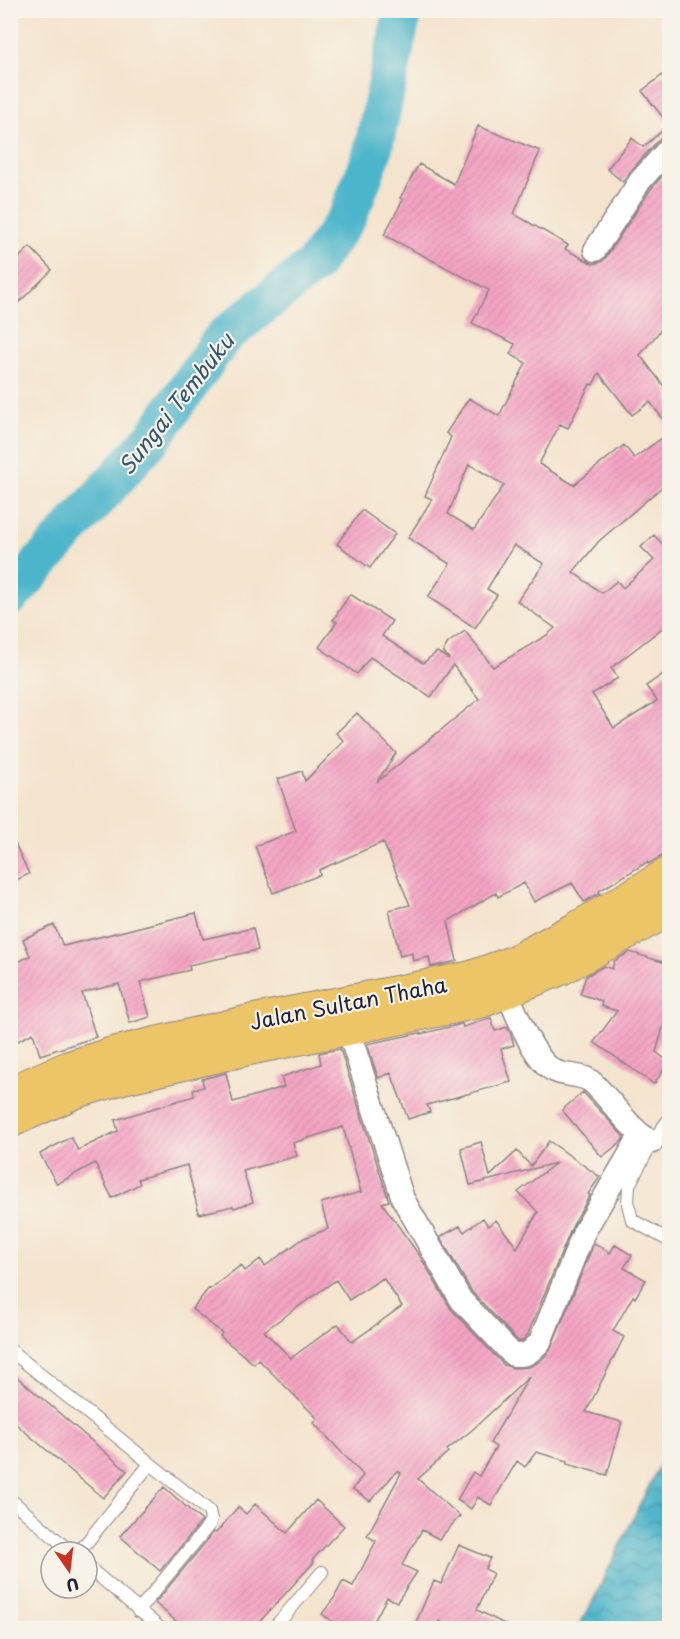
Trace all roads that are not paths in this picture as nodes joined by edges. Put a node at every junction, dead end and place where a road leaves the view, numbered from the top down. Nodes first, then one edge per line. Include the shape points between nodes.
1 (669, 147) edge
2 (596, 250) dead end
3 (669, 873) edge
4 (660, 910) edge
5 (506, 990) junction
6 (348, 1029) junction
7 (254, 1034) junction
8 (10, 1093) edge
9 (669, 1118) edge
10 (10, 1121) edge
11 (646, 1139) junction
12 (669, 1241) edge
13 (10, 1350) edge
14 (150, 1464) junction
15 (10, 1499) edge
16 (57, 1540) edge
17 (89, 1540) edge
18 (322, 1572) dead end
19 (99, 1577) edge
20 (138, 1611) junction
21 (160, 1629) edge
22 (274, 1629) edge

1 - 2 street via 639,181
3 - 4 highway, Jalan Sultan Thaha
4 - 5 highway, Jalan Sultan Thaha via 562,968
4 - 7 highway, Jalan Sultan Thaha via 576,929 514,962 470,978
5 - 6 highway, Jalan Sultan Thaha via 482,1001
5 - 11 street via 537,1056 553,1070 590,1080
6 - 7 highway, Jalan Sultan Thaha
6 - 11 street via 403,1199 461,1300 513,1355 530,1353 540,1342 584,1232
7 - 8 highway, Jalan Sultan Thaha via 115,1053
7 - 10 highway, Jalan Sultan Thaha via 75,1092
9 - 11 lane
11 - 12 lane via 629,1185 628,1204 632,1220
13 - 14 lane
14 - 17 lane
14 - 20 lane via 209,1511 211,1519
15 - 16 lane
18 - 22 lane
19 - 20 lane
20 - 21 lane

